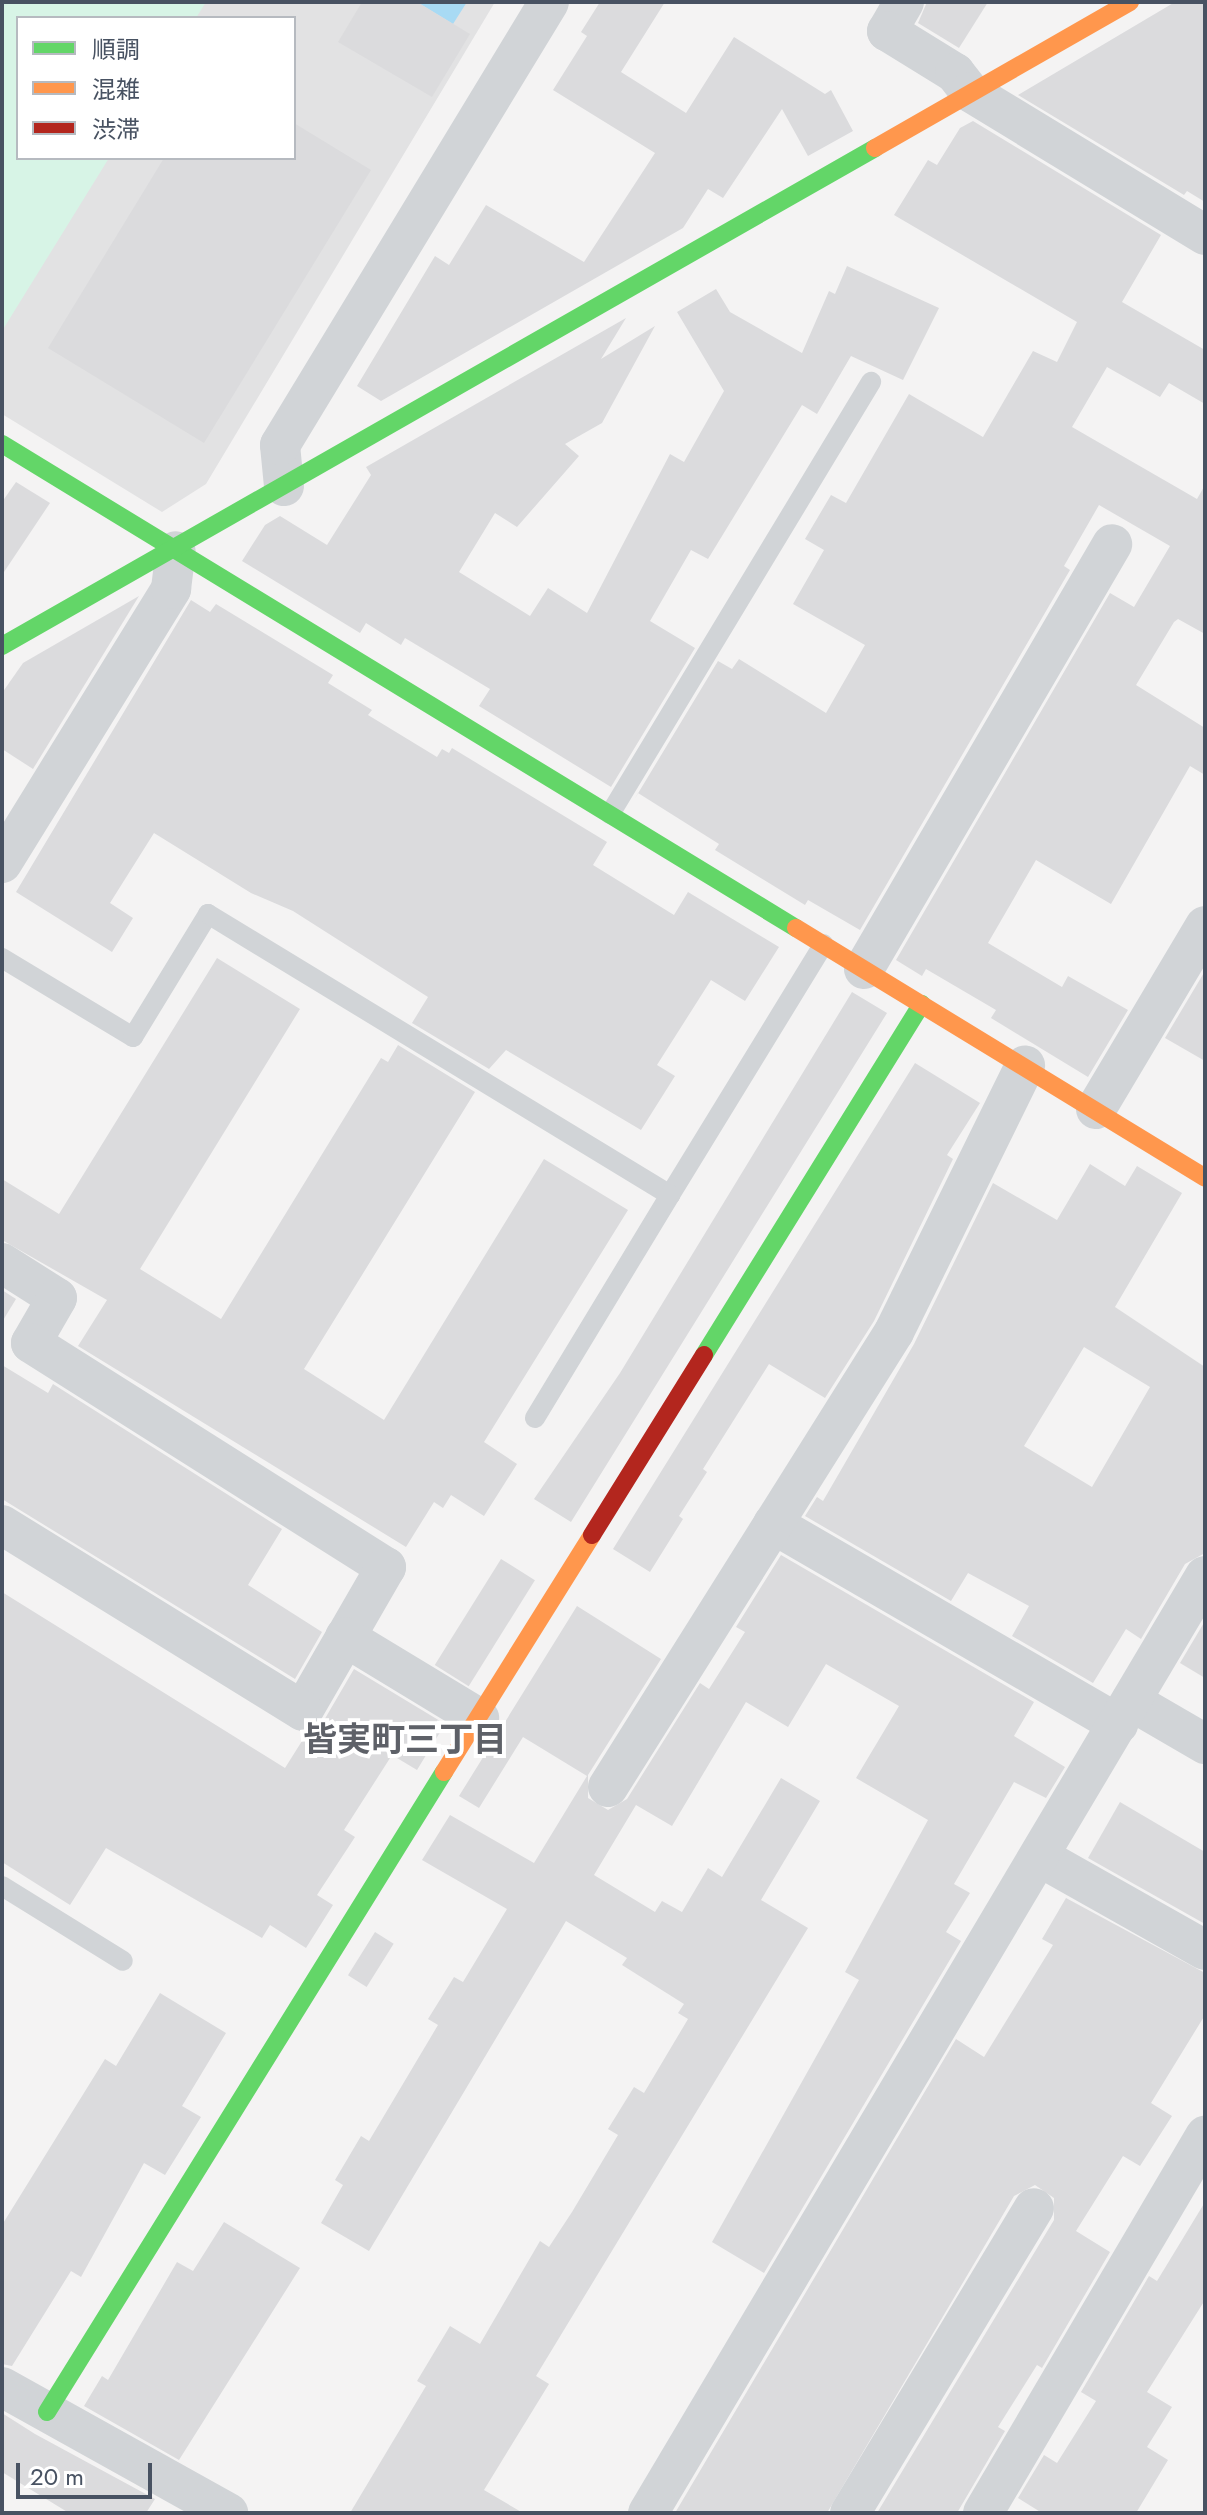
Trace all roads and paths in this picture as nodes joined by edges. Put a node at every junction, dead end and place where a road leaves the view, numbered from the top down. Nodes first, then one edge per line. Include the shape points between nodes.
1 (549, 2) edge
2 (904, 2) edge
3 (1130, 2) edge
4 (970, 92) junction
5 (1205, 235) edge
6 (871, 382) dead end
7 (2, 444) edge
8 (284, 486) junction
9 (1112, 544) dead end
10 (176, 551) junction
11 (2, 646) edge
12 (610, 814) junction
13 (2, 863) edge
14 (1205, 926) edge
15 (824, 944) junction
16 (2, 958) edge
17 (864, 969) junction
18 (922, 1004) junction
19 (1025, 1066) junction
20 (1096, 1109) junction
21 (1205, 1178) edge
22 (670, 1195) junction
23 (2, 1263) edge
24 (535, 1418) dead end
25 (773, 1524) junction
26 (2, 1525) edge
27 (1205, 1578) edge
28 (345, 1637) junction
29 (1124, 1712) junction
30 (479, 1718) junction
31 (1205, 1744) edge
32 (608, 1787) dead end
33 (1040, 1857) junction
34 (2, 1886) edge
35 (1205, 1950) edge
36 (123, 1961) dead end
37 (1205, 2136) edge
38 (1034, 2208) dead end
39 (2, 2387) edge
40 (47, 2412) junction
41 (224, 2512) edge
42 (648, 2513) edge
43 (850, 2513) edge
44 (983, 2513) edge

1 - 8 street via 280,445
2 - 4 street via 887,31 955,73
3 - 4 street
4 - 5 street
4 - 8 street
6 - 12 lane
7 - 10 street
8 - 10 street
9 - 17 street
10 - 11 street
10 - 12 street
10 - 13 street via 171,589
12 - 15 street
14 - 20 street
15 - 17 street
15 - 22 lane
16 - 22 lane via 133,1037 208,914
17 - 18 street
18 - 19 street
18 - 30 street
19 - 20 street
19 - 25 street via 894,1332
20 - 21 street
22 - 24 lane
23 - 28 street via 57,1298 31,1343 386,1567
25 - 29 street
25 - 32 street
26 - 28 street via 303,1711
27 - 29 street
28 - 30 street
29 - 31 street
29 - 33 street
30 - 40 street
33 - 35 street
33 - 42 street
34 - 36 lane
37 - 44 street
38 - 43 street
39 - 40 street
40 - 41 street

